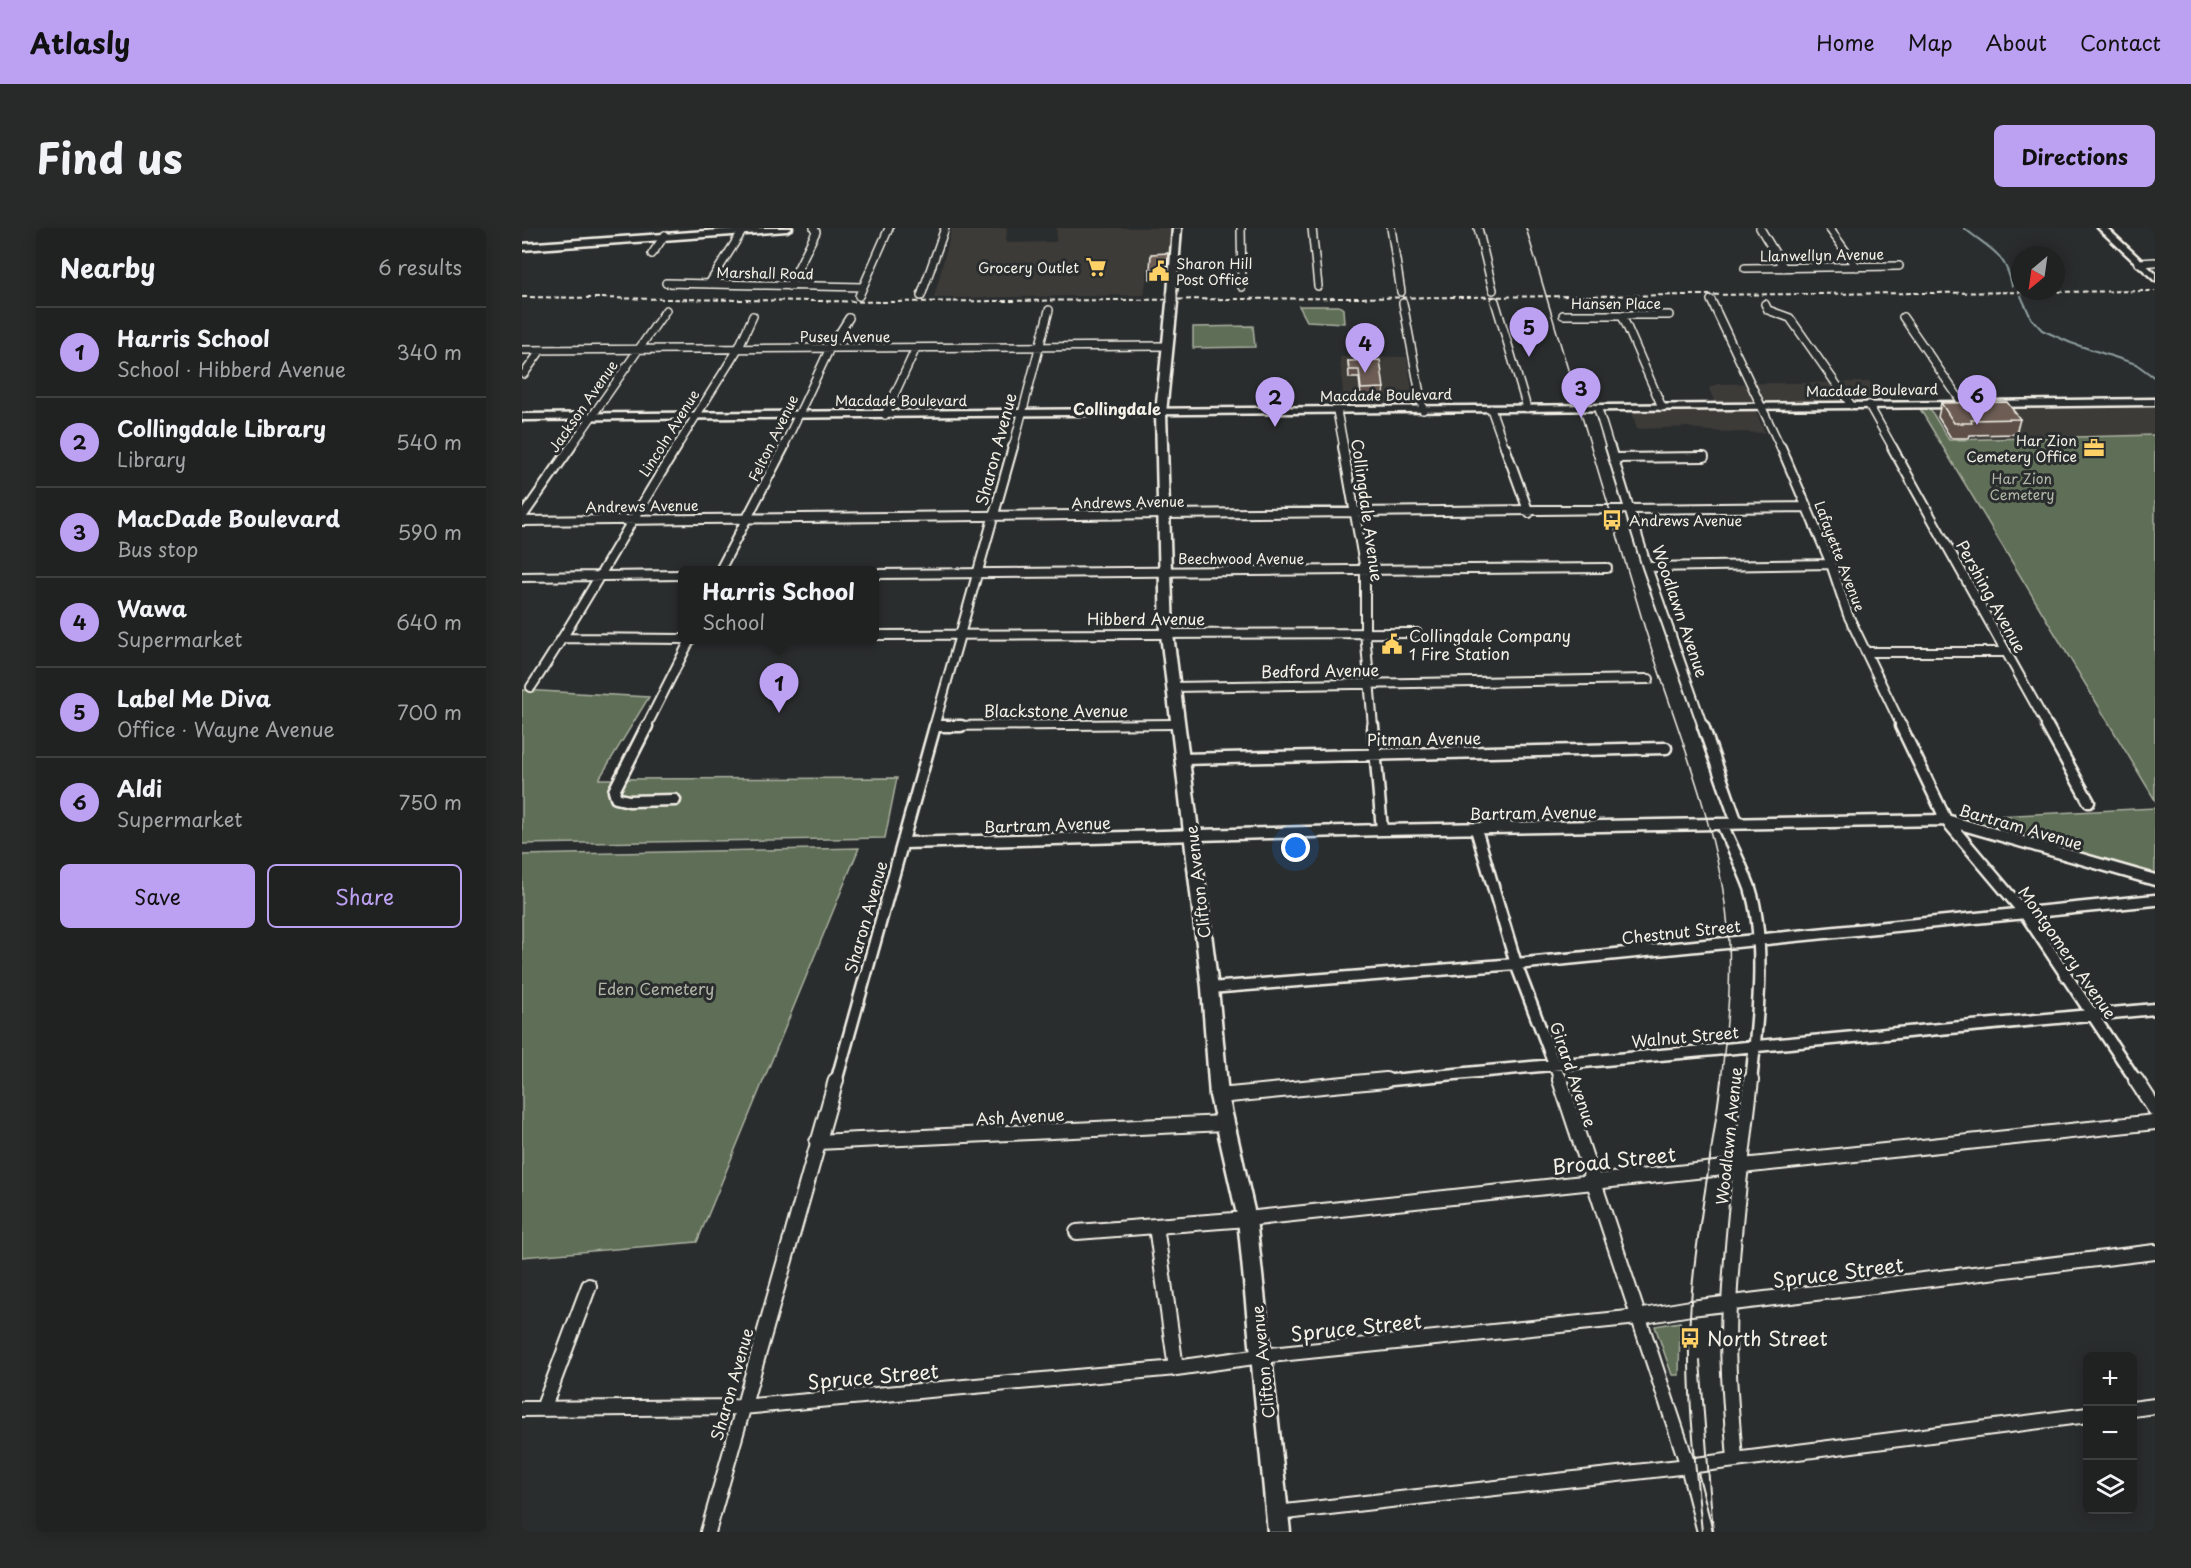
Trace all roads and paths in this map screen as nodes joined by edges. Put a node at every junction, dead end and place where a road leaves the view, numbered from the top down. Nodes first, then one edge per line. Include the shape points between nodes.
1 (787, 228) edge
2 (814, 228) edge
3 (889, 228) edge
4 (945, 228) edge
5 (1177, 228) edge
6 (1241, 228) edge
7 (1312, 228) edge
8 (1391, 228) edge
9 (1478, 228) edge
10 (1760, 228) edge
11 (1829, 228) edge
12 (2102, 228) edge
13 (724, 229) edge
14 (743, 230) junction
15 (665, 235) junction
16 (522, 247) edge
17 (652, 254) dead end
18 (2155, 262) edge
19 (2139, 263) junction
20 (1899, 266) dead end
21 (1857, 267) junction
22 (1745, 268) dead end
23 (1784, 268) junction
24 (2155, 278) edge
25 (666, 283) dead end
26 (710, 284) junction
27 (789, 286) junction
28 (1318, 286) dead end
29 (863, 287) junction
30 (1242, 287) dead end
31 (1493, 290) dead end
32 (1401, 291) dead end
33 (859, 296) dead end
34 (921, 296) dead end
35 (1711, 300) dead end
36 (1495, 301) dead end
37 (1402, 303) dead end
38 (1765, 304) dead end
39 (666, 310) dead end
40 (1049, 310) dead end
41 (1563, 315) dead end
42 (1622, 315) junction
43 (1669, 315) dead end
44 (753, 316) dead end
45 (1903, 317) dead end
46 (849, 318) dead end
47 (1168, 346) junction
48 (1038, 347) junction
49 (830, 348) junction
50 (916, 348) junction
51 (640, 349) junction
52 (738, 349) junction
53 (522, 350) edge
54 (541, 350) junction
55 (524, 374) dead end
56 (2155, 402) edge
57 (1963, 404) junction
58 (1851, 405) junction
59 (1869, 405) junction
60 (1763, 406) junction
61 (1662, 407) junction
62 (1527, 408) junction
63 (1491, 409) junction
64 (1598, 409) junction
65 (1423, 410) junction
66 (1337, 411) junction
67 (1161, 413) junction
68 (1023, 414) junction
69 (694, 415) junction
70 (800, 415) junction
71 (885, 415) junction
72 (522, 417) edge
73 (592, 417) junction
74 (1704, 457) dead end
75 (1613, 458) junction
76 (1806, 507) junction
77 (1631, 511) junction
78 (1355, 512) junction
79 (1529, 513) junction
80 (1163, 515) junction
81 (994, 517) junction
82 (522, 519) edge
83 (748, 519) junction
84 (631, 520) junction
85 (1831, 564) junction
86 (722, 566) edge
87 (1647, 567) junction
88 (1607, 568) dead end
89 (1365, 570) junction
90 (1167, 572) junction
91 (977, 573) junction
92 (879, 574) edge
93 (602, 576) junction
94 (678, 576) edge
95 (522, 577) edge
96 (1365, 632) junction
97 (959, 633) junction
98 (1417, 633) dead end
99 (1167, 634) junction
100 (879, 635) edge
101 (564, 638) junction
102 (678, 639) edge
103 (688, 644) edge
104 (1866, 652) junction
105 (2005, 652) junction
106 (1648, 679) dead end
107 (1371, 684) junction
108 (531, 687) dead end
109 (1173, 687) junction
110 (1177, 724) junction
111 (935, 726) junction
112 (1666, 748) dead end
113 (1377, 754) junction
114 (1182, 759) junction
115 (675, 800) dead end
116 (2089, 802) dead end
117 (1946, 820) junction
118 (1737, 823) junction
119 (1722, 824) junction
120 (1476, 829) junction
121 (1382, 830) junction
122 (1191, 835) junction
123 (904, 843) junction
124 (2155, 880) edge
125 (2155, 900) edge
126 (2026, 915) junction
127 (1759, 940) junction
128 (1516, 964) junction
129 (1210, 988) junction
130 (2155, 1009) edge
131 (2092, 1015) junction
132 (1755, 1046) junction
133 (1555, 1064) junction
134 (1219, 1096) junction
135 (2155, 1109) edge
136 (2155, 1122) edge
137 (1225, 1123) junction
138 (817, 1142) junction
139 (1740, 1167) junction
140 (1594, 1182) junction
141 (1247, 1219) junction
142 (1156, 1226) junction
143 (1077, 1232) dead end
144 (2155, 1252) edge
145 (589, 1286) dead end
146 (1729, 1305) junction
147 (1638, 1317) junction
148 (1261, 1356) junction
149 (1176, 1368) junction
150 (2155, 1406) edge
151 (742, 1407) junction
152 (2137, 1408) edge
153 (522, 1409) edge
154 (543, 1409) junction
155 (2083, 1415) edge
156 (1735, 1459) junction
157 (1688, 1466) junction
158 (1277, 1513) junction
159 (708, 1532) edge
160 (1279, 1532) edge
161 (1705, 1532) edge

1 - 14 main road
2 - 27 street via 816,232
3 - 29 street
4 - 34 street
5 - 47 street, Clifton Avenue
6 - 30 street
7 - 28 street
8 - 32 street
9 - 31 street
10 - 23 street
11 - 21 street
12 - 19 street
13 - 14 main road
13 - 15 main road
14 - 26 street
15 - 16 main road
15 - 17 street
18 - 19 street
19 - 24 street
20 - 21 street, Llanwellyn Avenue
21 - 23 street, Llanwellyn Avenue
22 - 23 street, Llanwellyn Avenue
25 - 26 street, Marshall Road
26 - 27 street, Marshall Road
27 - 29 street, Marshall Road
29 - 33 street
35 - 60 street, Lafayette Avenue
36 - 62 street
37 - 65 street
38 - 58 street via 1768,310 1790,318
39 - 51 street, Jackson Avenue
40 - 48 street, Sharon Avenue
41 - 42 street, Hansen Place
42 - 43 street, Hansen Place
42 - 61 street
44 - 52 street, Lincoln Avenue
45 - 57 street
46 - 49 street, Felton Avenue
47 - 48 street, Pusey Avenue
47 - 67 street, Clifton Avenue
48 - 50 street, Pusey Avenue
48 - 68 street, Sharon Avenue
49 - 50 street, Pusey Avenue
49 - 52 street, Pusey Avenue
49 - 70 street, Felton Avenue
50 - 71 street
51 - 52 street, Pusey Avenue
51 - 54 street, Pusey Avenue
51 - 73 street, Jackson Avenue
52 - 69 street, Lincoln Avenue
53 - 54 street, Pusey Avenue
54 - 55 street
56 - 57 main road
57 - 59 main road, Macdade Boulevard
58 - 59 main road, Macdade Boulevard
58 - 60 main road, Macdade Boulevard
59 - 105 street, Pershing Avenue
60 - 61 main road, Macdade Boulevard
60 - 76 street, Lafayette Avenue
61 - 64 main road, Macdade Boulevard
62 - 63 main road, Macdade Boulevard
62 - 64 main road, Macdade Boulevard
63 - 65 main road, Macdade Boulevard
63 - 79 street
64 - 75 street, Woodlawn Avenue
65 - 66 main road, Macdade Boulevard
66 - 67 main road, Macdade Boulevard
66 - 78 street, Collingdale Avenue
67 - 68 main road, Macdade Boulevard
67 - 80 street, Clifton Avenue
68 - 71 main road, Macdade Boulevard
68 - 81 street, Sharon Avenue
69 - 70 main road, Macdade Boulevard
69 - 73 main road, Macdade Boulevard
69 - 84 street, Lincoln Avenue
70 - 71 main road, Macdade Boulevard
70 - 83 street, Felton Avenue
72 - 73 main road, Macdade Boulevard
73 - 82 street, Jackson Avenue
74 - 75 street
75 - 77 street, Woodlawn Avenue
76 - 77 street, Andrews Avenue
76 - 85 street, Lafayette Avenue
77 - 79 street, Andrews Avenue
77 - 87 street, Woodlawn Avenue
78 - 79 street, Andrews Avenue
78 - 80 street, Andrews Avenue
78 - 89 street, Collingdale Avenue
80 - 81 street, Andrews Avenue
80 - 90 street, Clifton Avenue
81 - 83 street, Andrews Avenue
81 - 91 street, Sharon Avenue
82 - 84 street, Andrews Avenue
83 - 84 street, Andrews Avenue
83 - 86 street, Felton Avenue
84 - 93 street, Lincoln Avenue
85 - 87 street
85 - 104 street, Lafayette Avenue via 1848,615
87 - 118 street, Woodlawn Avenue
88 - 89 street, Beechwood Avenue
89 - 90 street, Beechwood Avenue
89 - 96 street, Collingdale Avenue
90 - 91 street, Beechwood Avenue
90 - 99 street, Clifton Avenue
91 - 92 street, Beechwood Avenue
91 - 97 street, Sharon Avenue
93 - 94 street
93 - 95 street
93 - 101 street, Lincoln Avenue
96 - 98 street, Hibberd Avenue
96 - 99 street, Hibberd Avenue
96 - 107 street, Collingdale Avenue
97 - 99 street, Hibberd Avenue
97 - 100 street, Hibberd Avenue
97 - 111 street, Sharon Avenue
99 - 109 street, Clifton Avenue
101 - 102 street
101 - 108 street, Lincoln Avenue
103 - 115 street via 614,791 616,798 629,801
104 - 105 street
104 - 117 street, Lafayette Avenue
105 - 116 street, Pershing Avenue
106 - 107 street, Bedford Avenue
107 - 109 street, Bedford Avenue
107 - 113 street, Collingdale Avenue
109 - 110 street, Clifton Avenue
110 - 111 street, Blackstone Avenue
110 - 114 street, Clifton Avenue
111 - 123 street, Sharon Avenue
112 - 113 street, Pitman Avenue
113 - 114 street, Pitman Avenue
113 - 121 street, Collingdale Avenue
114 - 122 street, Clifton Avenue
117 - 118 street, Bartram Avenue
117 - 124 street, Bartram Avenue
117 - 126 street, Montgomery Avenue
118 - 119 street, Bartram Avenue
119 - 120 street, Bartram Avenue
119 - 127 street, Woodlawn Avenue via 1750,889
120 - 121 street, Bartram Avenue
120 - 128 street, Girard Avenue
121 - 122 street, Bartram Avenue
122 - 123 street, Bartram Avenue
122 - 129 street, Clifton Avenue
123 - 138 street, Sharon Avenue
125 - 126 street, Chestnut Street
126 - 127 street, Chestnut Street
126 - 131 street, Montgomery Avenue
127 - 128 street, Chestnut Street
127 - 132 street, Woodlawn Avenue
128 - 129 street, Chestnut Street
128 - 133 street, Girard Avenue
129 - 134 street, Clifton Avenue
130 - 131 street, Walnut Street
131 - 132 street, Walnut Street
131 - 135 street, Montgomery Avenue
132 - 133 street, Walnut Street
132 - 139 street, Woodlawn Avenue
133 - 134 street, Walnut Street
133 - 140 street, Girard Avenue
134 - 137 street, Clifton Avenue
136 - 139 street, Broad Street
137 - 138 street, Ash Avenue
137 - 141 street, Clifton Avenue
138 - 151 street, Sharon Avenue
139 - 140 street, Broad Street
139 - 146 street, Woodlawn Avenue
140 - 141 street, Broad Street
140 - 147 street, Girard Avenue
141 - 142 street, Broad Street
141 - 148 street, Clifton Avenue
142 - 143 street, Broad Street
142 - 149 street
144 - 146 street, Spruce Street
145 - 154 street
146 - 147 street, Spruce Street
146 - 156 street, Woodlawn Avenue via 1729,1387
147 - 148 street, Spruce Street
147 - 157 street, Girard Avenue
148 - 149 street, Spruce Street
148 - 158 street, Clifton Avenue
149 - 151 street, Spruce Street
150 - 152 street
151 - 154 street, Spruce Street
151 - 159 street, Sharon Avenue
153 - 154 street, Spruce Street
155 - 156 street
156 - 157 street
157 - 158 street
157 - 161 street, Girard Avenue
158 - 160 street, Clifton Avenue

